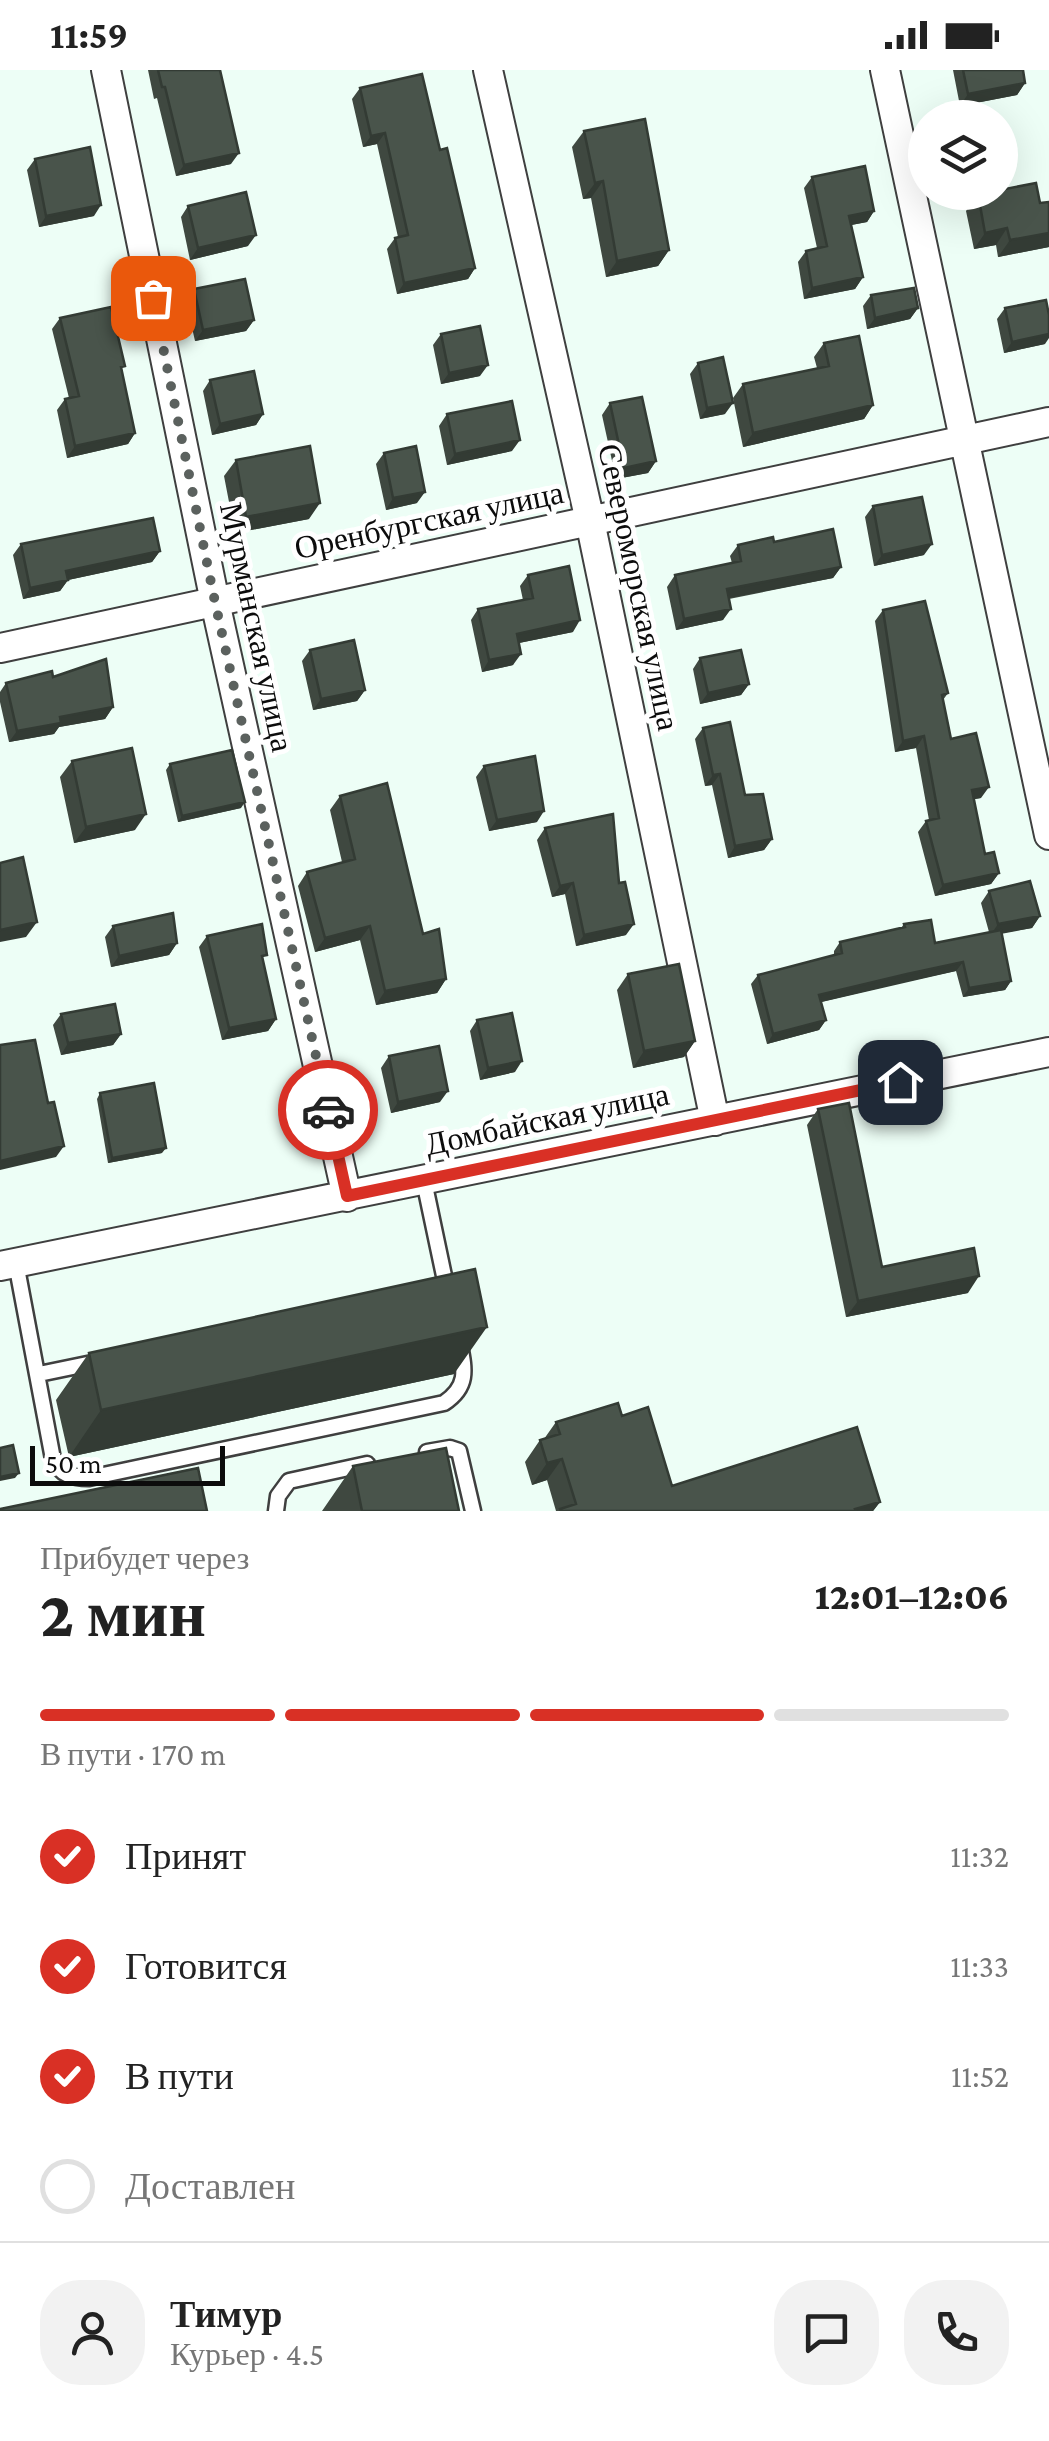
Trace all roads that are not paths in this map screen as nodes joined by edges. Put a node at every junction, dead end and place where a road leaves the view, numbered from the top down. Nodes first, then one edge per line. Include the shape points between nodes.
1 (106, 70) edge
2 (488, 70) edge
3 (885, 70) edge
4 (1049, 422) edge
5 (964, 440) junction
6 (590, 521) junction
7 (215, 602) junction
8 (0, 648) edge
9 (1049, 835) edge
10 (1049, 1052) edge
11 (715, 1120) junction
12 (424, 1180) junction
13 (347, 1196) junction
14 (8, 1264) edge
15 (447, 1290) junction
16 (428, 1294) edge
17 (451, 1306) edge
18 (454, 1322) edge
19 (117, 1358) edge
20 (39, 1374) junction
21 (406, 1456) edge
22 (388, 1460) edge
23 (276, 1511) edge
24 (473, 1511) edge

1 - 7 street, Мурманская улица
2 - 6 street, Североморская улица
3 - 5 street
4 - 5 street, Оренбургская улица
5 - 6 street, Оренбургская улица
5 - 9 street
6 - 7 street, Оренбургская улица
6 - 11 street, Североморская улица
7 - 8 street, Оренбургская улица
7 - 13 street, Мурманская улица
10 - 11 street, Домбайская улица
11 - 12 street, Домбайская улица
12 - 13 street, Домбайская улица
12 - 15 lane
13 - 14 street, Домбайская улица
14 - 20 lane
15 - 16 lane
15 - 17 lane
18 - 20 lane via 464,1384 444,1402 89,1478 60,1471 53,1458
19 - 20 lane
21 - 24 lane via 459,1451
22 - 23 lane via 289,1481

